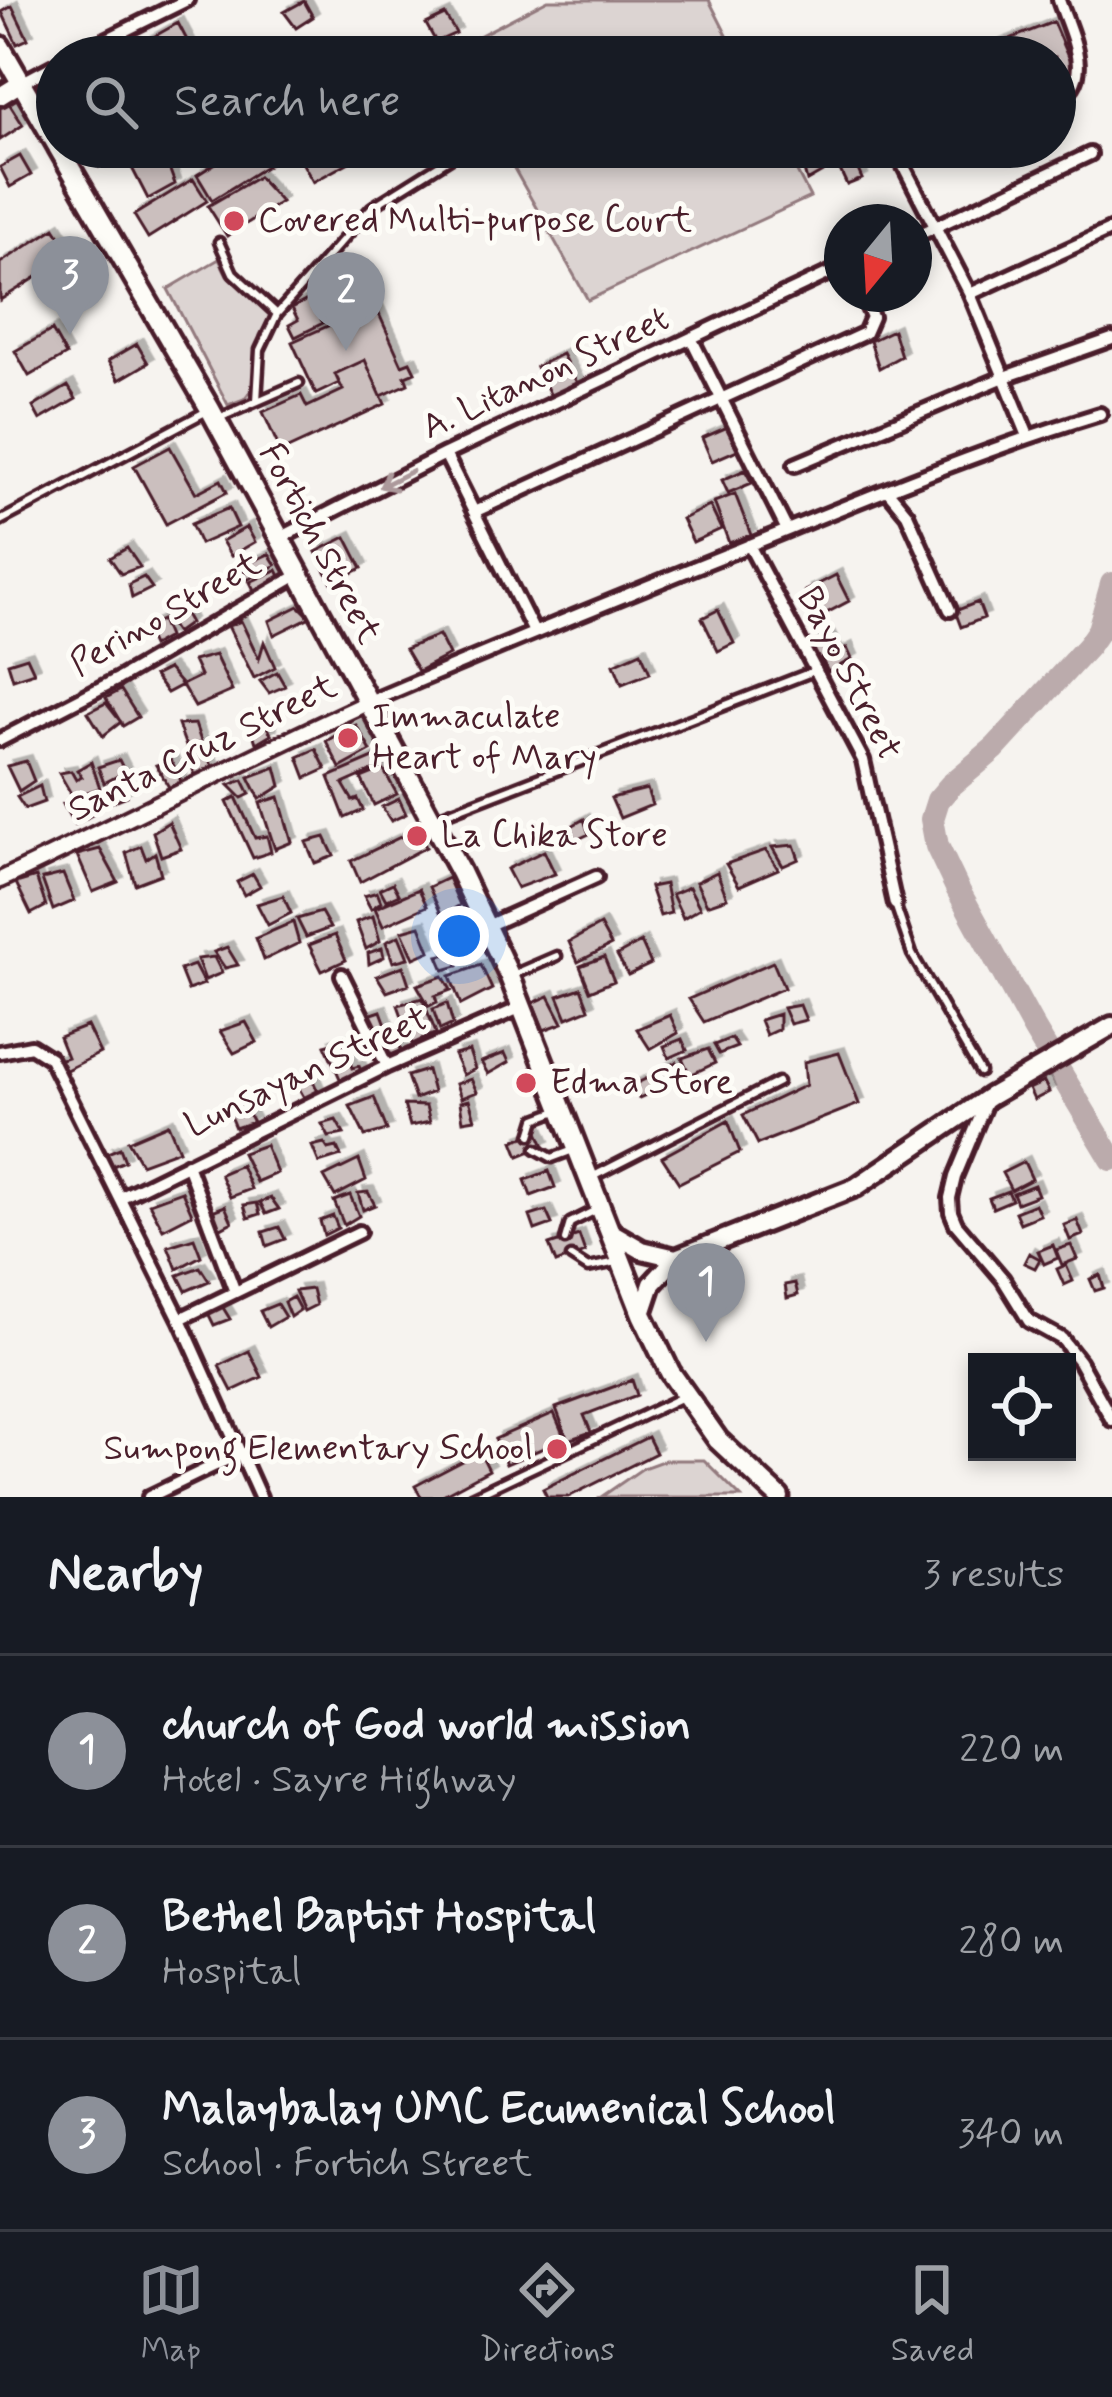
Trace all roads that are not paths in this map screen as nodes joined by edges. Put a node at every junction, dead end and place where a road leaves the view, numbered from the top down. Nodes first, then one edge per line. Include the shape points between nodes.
1 (188, 0) edge
2 (1058, 0) edge
3 (114, 36) edge
4 (1069, 36) edge
5 (0, 46) edge
6 (36, 75) edge
7 (21, 83) junction
8 (0, 96) edge
9 (36, 109) edge
10 (1090, 154) dead end
11 (1076, 161) edge
12 (70, 168) edge
13 (434, 168) edge
14 (905, 168) edge
15 (1061, 168) edge
16 (935, 228) junction
17 (932, 229) edge
18 (1112, 229) edge
19 (219, 242) dead end
20 (824, 275) edge
21 (970, 294) junction
22 (870, 312) edge
23 (277, 314) junction
24 (691, 338) junction
25 (1112, 339) edge
26 (1002, 378) junction
27 (299, 383) dead end
28 (724, 399) junction
29 (257, 401) junction
30 (213, 414) junction
31 (1100, 414) dead end
32 (1028, 436) junction
33 (445, 454) junction
34 (796, 465) dead end
35 (887, 490) junction
36 (474, 512) junction
37 (0, 521) edge
38 (788, 530) junction
39 (278, 539) junction
40 (749, 545) junction
41 (298, 574) junction
42 (950, 610) dead end
43 (534, 632) junction
44 (814, 671) junction
45 (367, 703) junction
46 (0, 740) edge
47 (433, 818) junction
48 (596, 877) dead end
49 (0, 880) edge
50 (895, 904) joint
51 (487, 926) junction
52 (557, 956) dead end
53 (342, 975) dead end
54 (510, 976) junction
55 (523, 1007) junction
56 (1112, 1026) edge
57 (0, 1052) edge
58 (387, 1066) junction
59 (980, 1072) dead end
60 (778, 1082) dead end
61 (989, 1096) junction
62 (563, 1108) junction
63 (531, 1135) dead end
64 (579, 1148) junction
65 (536, 1149) dead end
66 (187, 1164) junction
67 (591, 1178) junction
68 (120, 1198) junction
69 (602, 1207) junction
70 (359, 1232) dead end
71 (611, 1232) junction
72 (565, 1240) dead end
73 (571, 1257) dead end
74 (676, 1258) junction
75 (622, 1260) junction
76 (236, 1292) junction
77 (641, 1314) junction
78 (180, 1319) junction
79 (686, 1395) junction
80 (1112, 1420) edge
81 (238, 1454) junction
82 (149, 1497) edge
83 (260, 1497) edge
84 (471, 1497) edge
85 (779, 1497) edge

1 - 3 street
2 - 4 street
5 - 7 highway, Fortich Street
6 - 7 street
7 - 8 main road
7 - 9 highway, Fortich Street
10 - 11 street
12 - 30 highway, Fortich Street
13 - 23 lane via 372,207
14 - 16 street
15 - 16 street
16 - 17 street
16 - 21 street
18 - 21 street
19 - 23 lane via 233,273
20 - 24 street, A. Litanon Street
21 - 26 street
22 - 28 street via 865,333
23 - 29 lane via 260,350
24 - 28 street
24 - 33 street, A. Litanon Street
25 - 26 street
26 - 32 street
26 - 34 street
27 - 29 lane
28 - 36 street
28 - 38 street
29 - 30 lane
30 - 37 lane
30 - 39 highway, Fortich Street
31 - 32 street
32 - 35 street
33 - 36 street
33 -> 39 street, A. Litanon Street
35 - 38 street
35 - 42 street via 907,514
36 - 43 street
38 - 40 street
39 - 41 highway, Fortich Street
40 - 43 street
40 - 44 street, Bayo Street
41 - 45 highway, Fortich Street
41 - 46 street, Perino Street
43 - 45 street
44 - 47 lane
44 - 50 street, Bayo Street via 862,760
45 - 47 highway, Fortich Street
45 - 49 street, Santa Cruz Street
47 - 51 highway, Fortich Street
48 - 51 street
50 - 59 lane via 912,954
51 - 54 highway, Fortich Street
52 - 54 lane
53 - 58 street
54 - 55 highway, Fortich Street
55 - 58 street, Lunsayan Street
55 - 62 highway, Fortich Street
56 - 61 main road
57 - 68 street via 37,1047 50,1058
58 - 66 street, Lunsayan Street
60 - 67 lane
61 - 74 main road via 856,1187
61 - 80 street via 956,1177 951,1212 1029,1321 1079,1360
62 - 63 lane via 536,1119
62 - 64 highway, Fortich Street
64 - 65 lane via 552,1158
64 - 67 highway, Fortich Street
66 - 68 street, Lunsayan Street
66 - 76 street
67 - 69 highway, Fortich Street
68 - 78 street
69 - 71 highway, Fortich Street
69 - 72 lane via 570,1223
70 - 76 street
71 - 74 main road
71 - 75 highway, Fortich Street
73 - 75 lane via 593,1268
74 - 77 main road via 652,1284
75 - 77 highway, Fortich Street
76 - 78 street
77 - 79 highway, Fortich Street
78 - 81 street
79 - 84 lane
79 - 85 highway, Fortich Street via 718,1440
81 - 82 street
81 - 83 street

